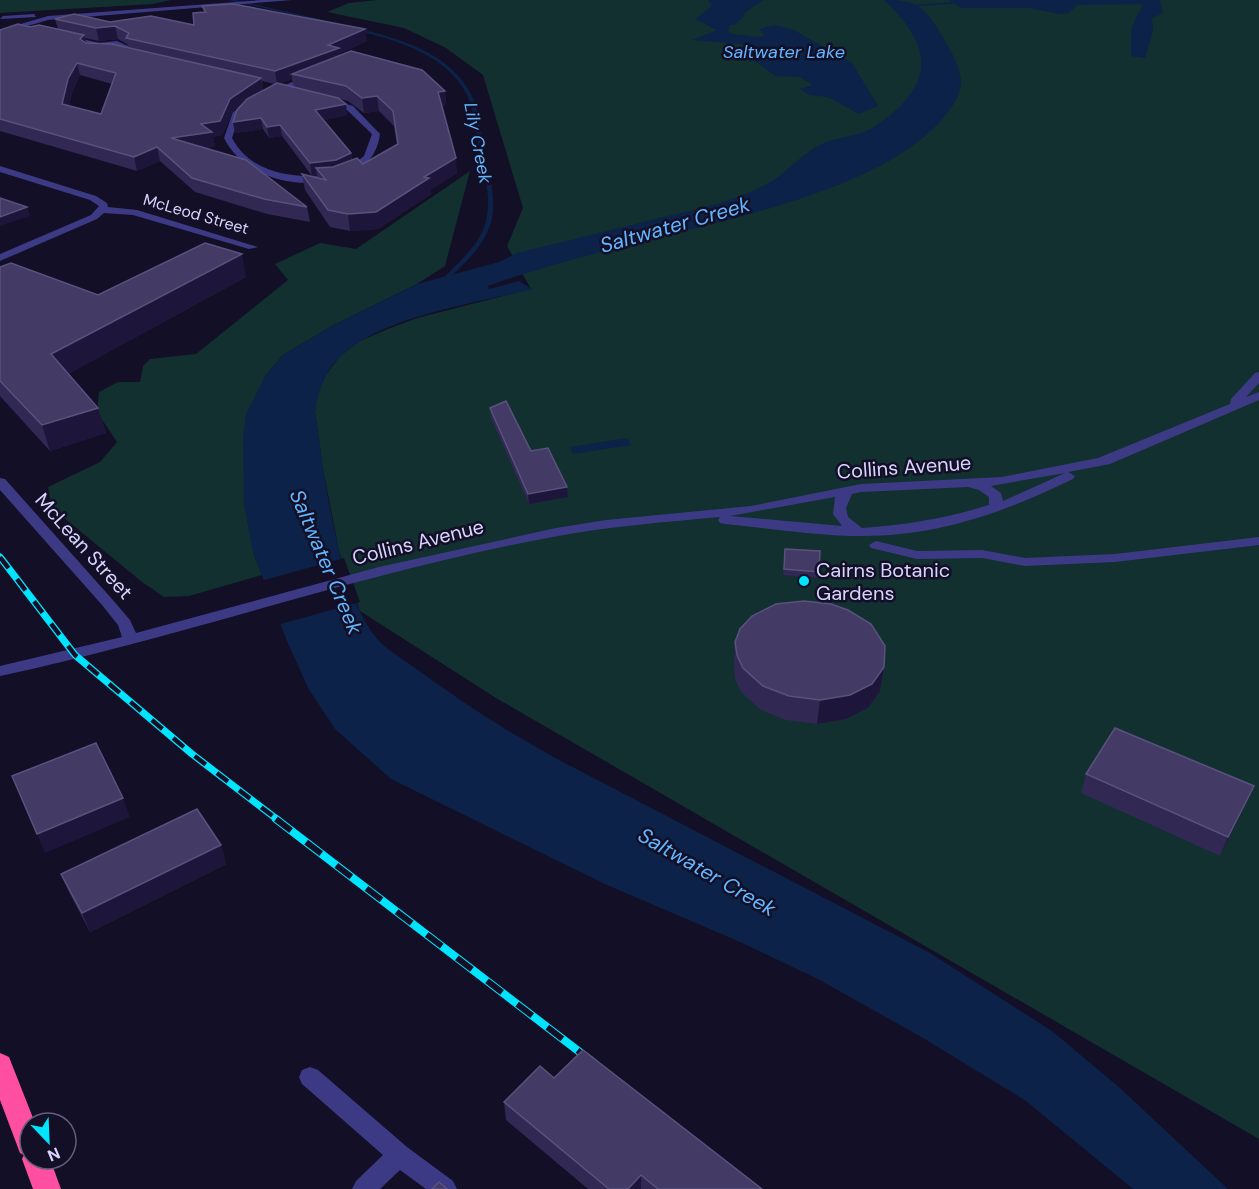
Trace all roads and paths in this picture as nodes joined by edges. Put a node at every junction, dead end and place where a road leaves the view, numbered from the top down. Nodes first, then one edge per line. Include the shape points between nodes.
1 (289, 0) edge
2 (214, 6) junction
3 (154, 12) junction
4 (72, 14) junction
5 (1, 18) edge
6 (164, 19) edge
7 (20, 26) junction
8 (41, 32) edge
9 (0, 33) edge
10 (31, 34) edge
11 (53, 35) edge
12 (61, 41) edge
13 (95, 46) junction
14 (129, 55) edge
15 (320, 74) edge
16 (268, 88) edge
17 (279, 90) junction
18 (300, 94) edge
19 (316, 97) edge
20 (0, 169) edge
21 (102, 210) junction
22 (254, 246) dead end
23 (0, 258) edge
24 (1259, 376) edge
25 (1259, 396) edge
26 (1228, 409) junction
27 (1105, 461) junction
28 (0, 482) edge
29 (967, 483) junction
30 (847, 490) junction
31 (996, 508) junction
32 (671, 519) junction
33 (861, 532) junction
34 (1259, 541) edge
35 (876, 545) dead end
36 (131, 640) junction
37 (75, 655) junction
38 (0, 671) edge
39 (0, 681) edge
40 (0, 1065) edge
41 (310, 1077) dead end
42 (18, 1112) edge
43 (399, 1155) junction
44 (40, 1171) edge
45 (47, 1189) edge
46 (364, 1189) edge
47 (445, 1189) edge

1 - 2 street
2 - 3 street
2 - 4 street
3 - 4 street
3 - 6 street
3 - 7 street via 48,18
4 - 5 street
5 - 7 street via 16,19
7 - 8 street
7 - 9 street
9 - 10 street
11 - 13 street
12 - 13 street
13 - 14 street via 125,45 116,52
15 - 17 street
16 - 17 street
17 - 18 street
17 - 19 street via 236,114 228,138 246,162 294,179 346,173 363,165 373,151 376,134 359,116 344,105
20 - 21 street via 93,198 104,206
21 - 22 street, McLeod Street via 134,212
21 - 23 street
24 - 26 street, Collins Avenue
25 - 26 street, Collins Avenue
26 - 27 street, Collins Avenue
27 - 29 street, Collins Avenue via 1036,476
27 - 31 street, Collins Avenue
28 - 36 street, McLean Street via 107,602 125,624
29 - 30 street, Collins Avenue
29 - 31 street via 984,487 996,496
30 - 32 street, Collins Avenue via 751,510
30 - 33 street via 838,503 838,512 847,525
31 - 33 street, Collins Avenue via 924,527
32 - 33 street, Collins Avenue via 749,521
32 - 36 street, Collins Avenue via 556,532 379,572
34 - 35 street via 1115,558 1025,562 982,554 917,555
36 - 37 street, Collins Avenue
37 - 38 street, Collins Avenue
37 - 39 street, Collins Avenue
40 - 42 highway
41 - 43 street
43 - 46 street
43 - 47 street
44 - 45 highway

